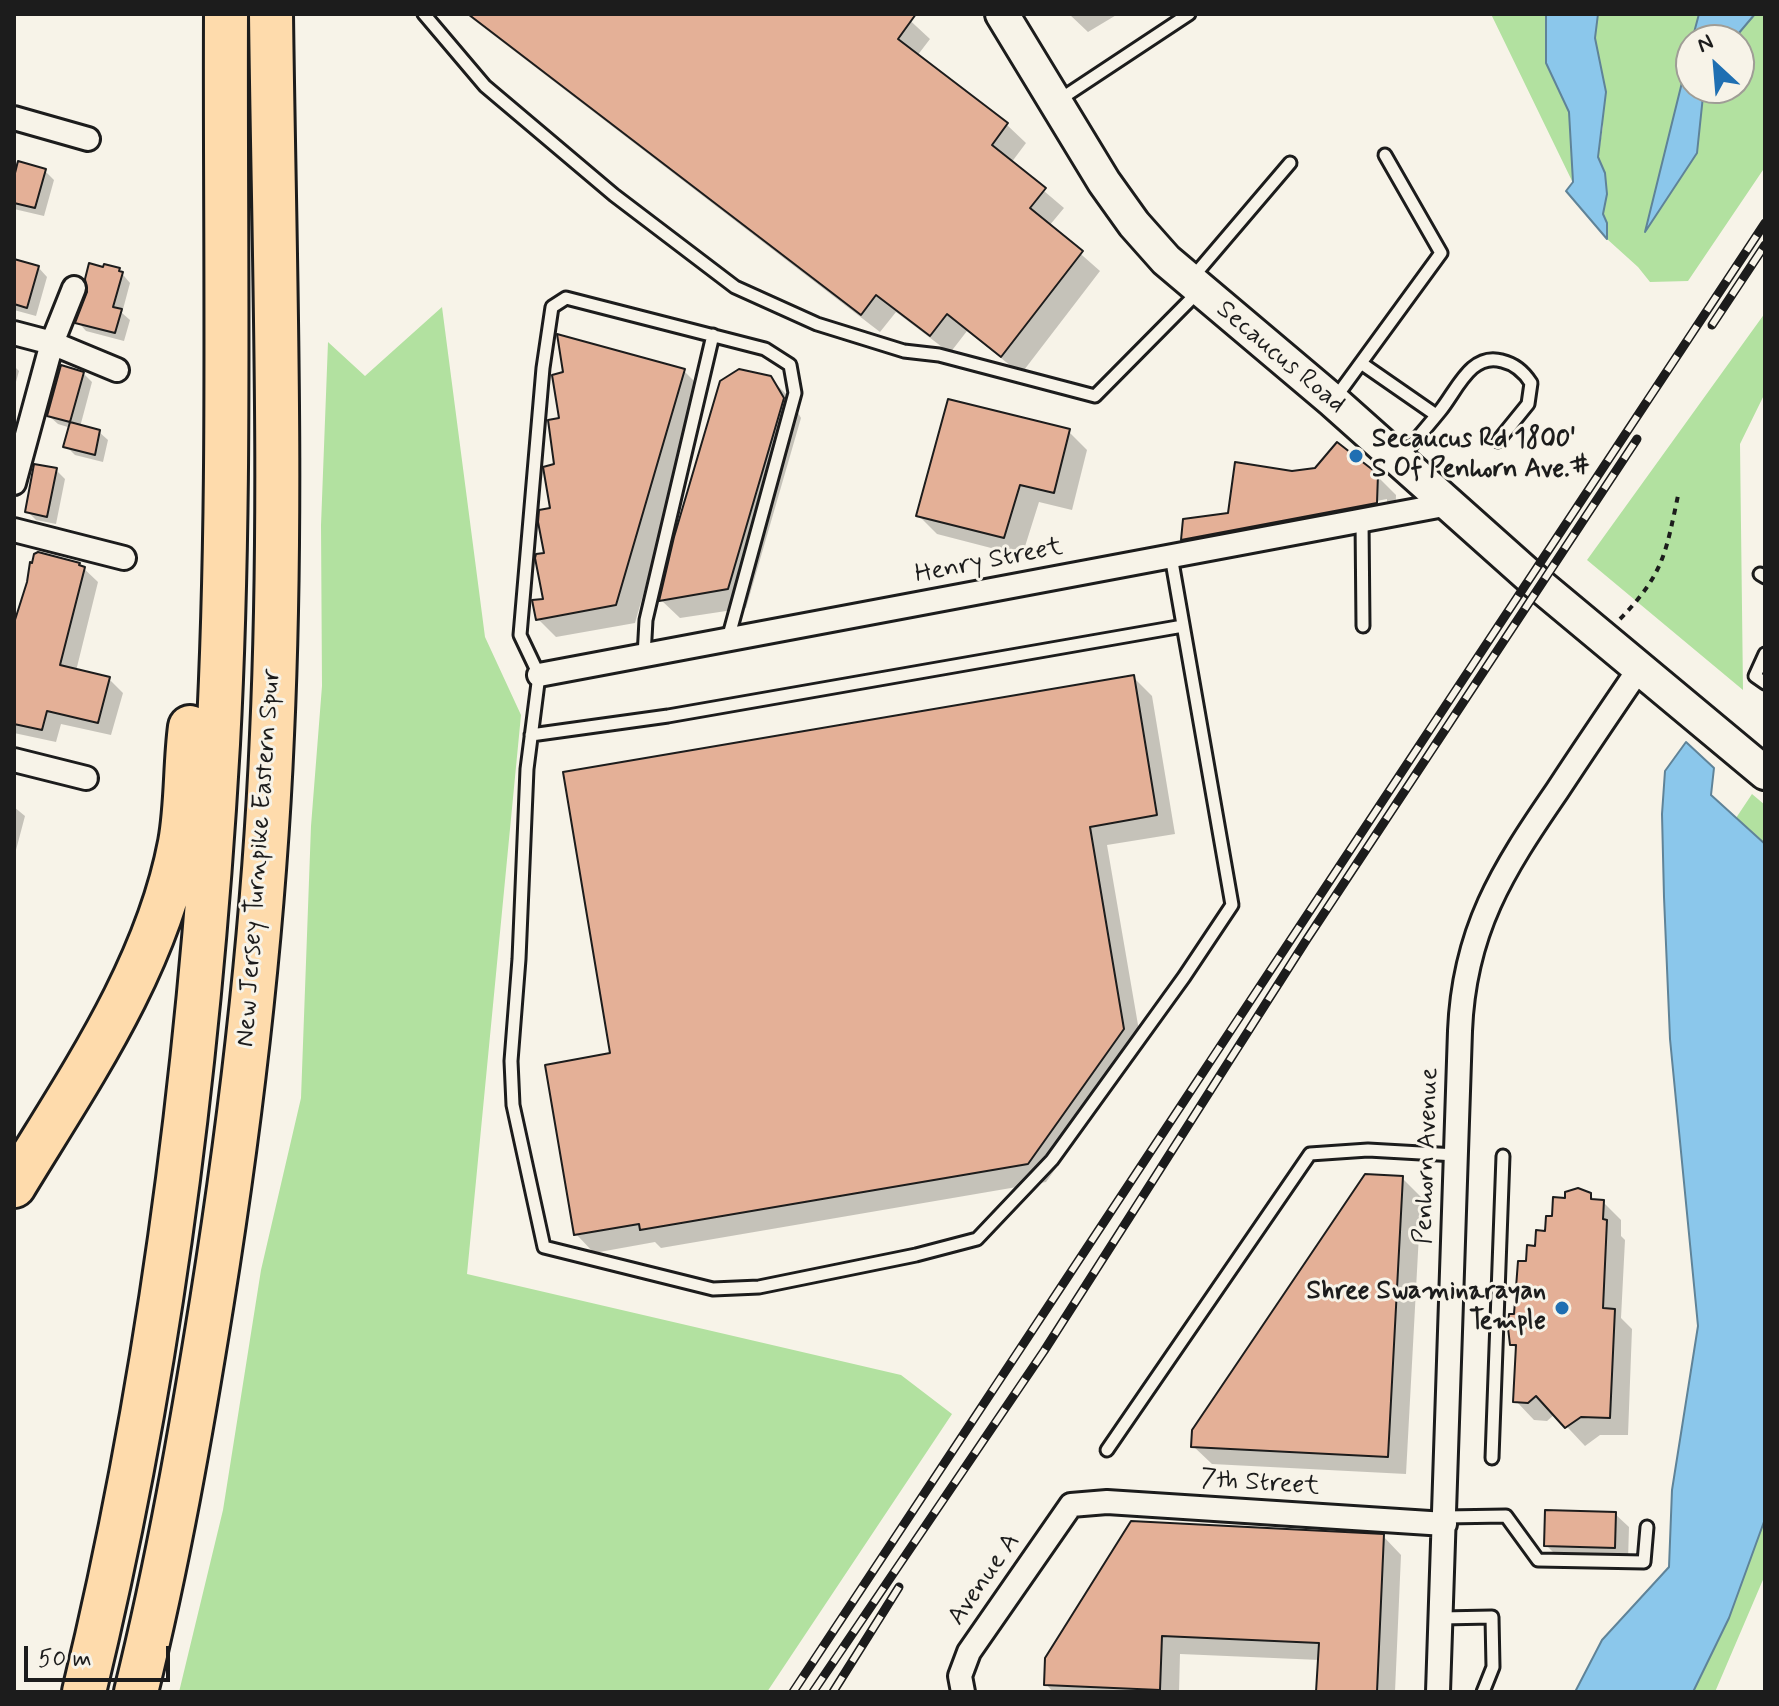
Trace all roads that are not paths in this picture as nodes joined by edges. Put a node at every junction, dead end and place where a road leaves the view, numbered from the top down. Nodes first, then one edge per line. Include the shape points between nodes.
1 (226, 14) edge
2 (271, 14) edge
3 (296, 14) edge
4 (424, 14) edge
5 (1189, 14) edge
6 (1006, 16) edge
7 (1056, 102) junction
8 (14, 118) edge
9 (88, 139) dead end
10 (1385, 155) dead end
11 (1290, 163) dead end
12 (274, 218) junction
13 (1194, 286) junction
14 (74, 288) dead end
15 (14, 333) edge
16 (713, 335) junction
17 (52, 343) junction
18 (1361, 363) junction
19 (117, 370) dead end
20 (1333, 401) junction
21 (1436, 415) junction
22 (1498, 441) dead end
23 (1399, 460) junction
24 (225, 472) junction
25 (14, 483) edge
26 (1449, 504) junction
27 (1362, 520) junction
28 (14, 530) edge
29 (1171, 556) junction
30 (124, 558) dead end
31 (1183, 626) junction
32 (1363, 626) dead end
33 (728, 640) junction
34 (1765, 654) edge
35 (644, 656) junction
36 (1639, 669) junction
37 (539, 675) junction
38 (1765, 683) edge
39 (531, 735) junction
40 (14, 760) edge
41 (1765, 773) edge
42 (86, 778) dead end
43 (1456, 1155) junction
44 (1503, 1156) dead end
45 (14, 1186) edge
46 (1107, 1450) dead end
47 (1492, 1458) dead end
48 (1071, 1505) joint
49 (1445, 1521) junction
50 (1647, 1527) dead end
51 (1441, 1618) junction
52 (84, 1692) edge
53 (136, 1692) edge
54 (963, 1692) edge
55 (1438, 1692) edge
56 (1483, 1692) edge

1 - 24 highway, New Jersey Turnpike Eastern Spur
2 - 12 highway, New Jersey Turnpike Eastern Spur
3 - 12 highway via 294,72
4 - 13 lane via 485,86 614,195 735,287 817,324 904,351 939,355 1095,396
5 - 7 lane
6 - 7 main road, Secaucus Road
7 - 13 main road, Secaucus Road via 1134,224
8 - 9 street
10 - 18 lane via 1441,253
11 - 13 lane
12 - 53 highway, New Jersey Turnpike Eastern Spur via 275,672 257,948 236,1140 202,1362
13 - 20 main road, Secaucus Road via 1272,357
14 - 17 street
15 - 17 street
16 - 33 lane via 765,349 790,365 795,393
16 - 35 lane via 651,598
16 - 37 lane via 566,298 552,307 520,635
17 - 19 street
17 - 25 street
18 - 20 lane
18 - 21 lane
20 - 23 main road, Secaucus Road
21 - 22 lane via 1474,364 1488,357 1507,362 1531,383 1528,404
21 - 23 lane
23 - 26 main road, Secaucus Road
24 - 45 highway via 183,826 167,891 127,992
24 - 52 highway, New Jersey Turnpike Eastern Spur via 217,757 191,1055 151,1368
26 - 27 street, Henry Street
26 - 36 main road, Secaucus Road
27 - 29 street, Henry Street
27 - 32 lane
28 - 30 street
29 - 31 lane
29 - 33 street, Henry Street
31 - 39 lane
31 - 39 lane via 1232,905 1052,1160 977,1239 759,1287 713,1289 544,1247 513,1105 511,1061
33 - 35 street, Henry Street
34 - 38 lane via 1755,676
35 - 37 street, Henry Street
36 - 41 main road, Secaucus Road
36 - 43 street, Penhorn Avenue via 1511,859 1482,918 1461,1006
37 - 39 lane
40 - 42 street
43 - 46 lane via 1368,1150 1310,1154
43 - 49 street, Penhorn Avenue
44 - 47 lane
48 - 49 street, 7th Street via 1107,1502
48 - 54 street, Avenue A via 969,1652 960,1676
49 - 50 lane via 1506,1516 1538,1560 1644,1562
49 - 51 street, Penhorn Avenue
51 - 55 street, Penhorn Avenue
51 - 56 lane via 1492,1617 1493,1667

